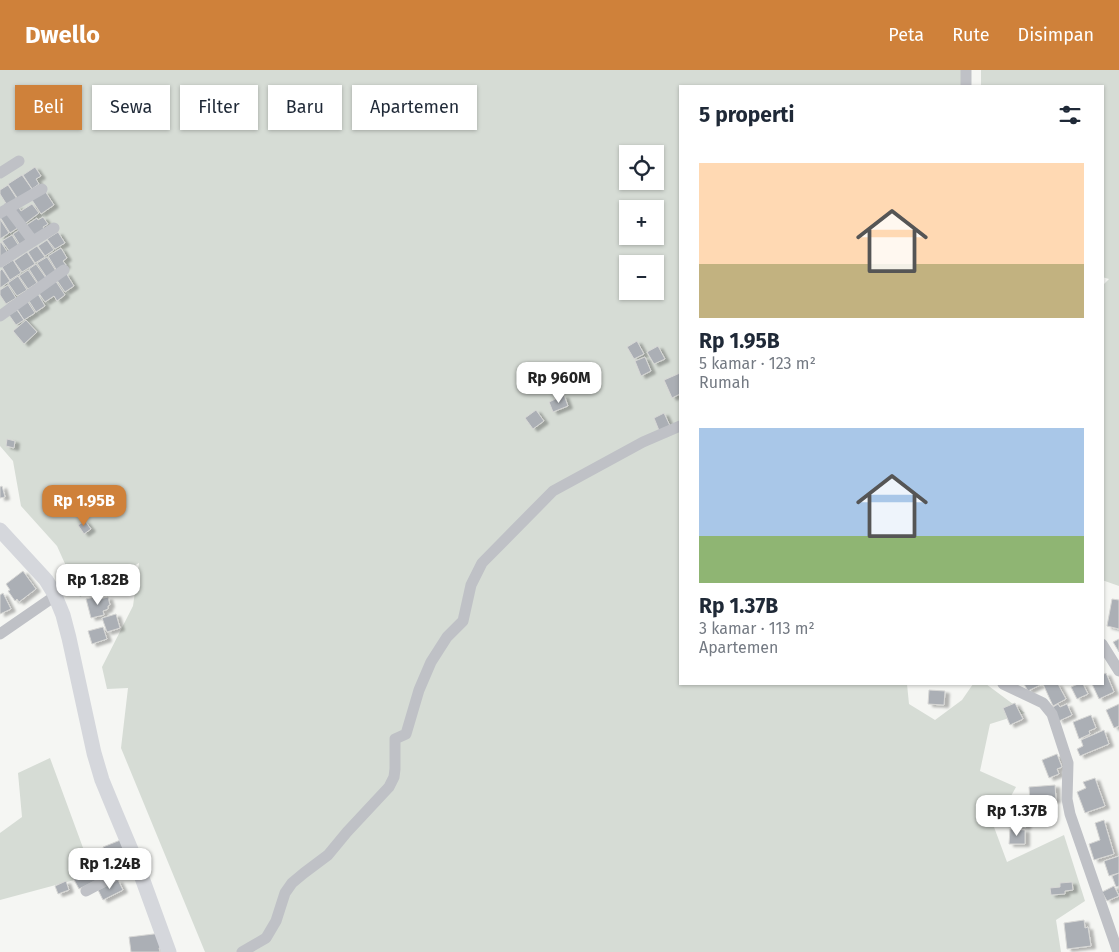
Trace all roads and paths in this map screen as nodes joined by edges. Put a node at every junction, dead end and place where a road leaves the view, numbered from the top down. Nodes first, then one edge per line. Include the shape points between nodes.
1 (966, 70) edge
2 (966, 85) edge
3 (19, 161) dead end
4 (0, 173) edge
5 (42, 189) dead end
6 (4, 211) edge
7 (54, 228) dead end
8 (33, 241) junction
9 (0, 262) edge
10 (64, 270) dead end
11 (0, 316) edge
12 (679, 426) edge
13 (0, 530) edge
14 (55, 596) junction
15 (0, 634) edge
16 (1104, 647) edge
17 (1119, 671) edge
18 (1005, 685) edge
19 (137, 864) junction
20 (86, 890) dead end
21 (169, 952) edge
22 (242, 952) edge
23 (1118, 952) edge

1 - 2 street
3 - 4 street
5 - 6 street
6 - 8 street
7 - 8 street
8 - 9 street
10 - 11 street
12 - 22 street via 643,442 553,491 482,563 471,586 463,620 431,662 406,734 395,739 395,769 389,787 328,855 292,883 266,938
13 - 14 street via 46,580
14 - 15 street
14 - 19 street via 69,638 94,753
16 - 17 street
18 - 23 street via 1043,703 1052,714 1068,763 1070,814
19 - 20 street
19 - 21 street

